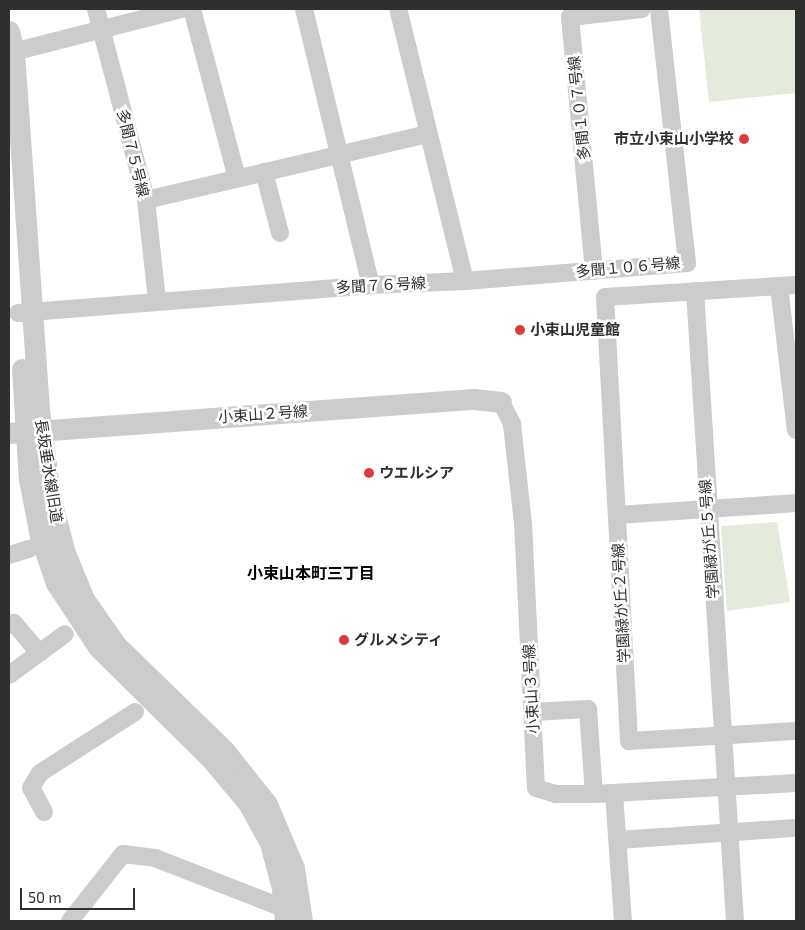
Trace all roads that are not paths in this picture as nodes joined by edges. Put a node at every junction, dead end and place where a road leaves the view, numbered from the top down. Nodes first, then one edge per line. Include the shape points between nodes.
1 (96, 9) edge
2 (182, 9) edge
3 (192, 9) edge
4 (304, 9) edge
5 (398, 9) edge
6 (642, 9) edge
7 (659, 9) edge
8 (101, 29) junction
9 (9, 30) edge
10 (11, 52) edge
11 (428, 134) junction
12 (339, 154) junction
13 (264, 172) junction
14 (9, 176) edge
15 (237, 178) junction
16 (146, 200) junction
17 (280, 233) dead end
18 (594, 271) junction
19 (465, 282) junction
20 (371, 285) junction
21 (788, 285) edge
22 (695, 291) junction
23 (157, 300) junction
24 (25, 313) junction
25 (501, 402) joint
26 (796, 430) edge
27 (25, 432) edge
28 (796, 503) edge
29 (706, 508) junction
30 (617, 515) junction
31 (29, 549) dead end
32 (9, 555) edge
33 (9, 624) edge
34 (65, 634) dead end
35 (38, 653) junction
36 (9, 675) edge
37 (135, 712) dead end
38 (532, 712) junction
39 (796, 731) edge
40 (724, 736) junction
41 (796, 783) edge
42 (727, 787) junction
43 (614, 793) junction
44 (594, 794) junction
45 (44, 812) dead end
46 (796, 828) edge
47 (729, 834) junction
48 (618, 840) junction
49 (294, 917) edge
50 (70, 921) edge
51 (623, 921) edge
52 (735, 921) edge

1 - 8 street, 多聞７５号線
2 - 8 street
3 - 15 street
4 - 12 street
5 - 11 street
6 - 18 street, 多聞１０７号線 via 570,17
7 - 18 street, 多聞１０６号線 via 687,263
8 - 10 street
8 - 16 street, 多聞７５号線
9 - 10 street, 長坂垂水線旧道
10 - 24 street, 長坂垂水線旧道
11 - 12 street
11 - 19 street
12 - 13 street
12 - 20 street
13 - 15 street
13 - 17 street
14 - 24 street, 長坂垂水線旧道
15 - 16 street
16 - 23 street, 多聞７５号線
18 - 19 street, 多聞１０６号線
19 - 20 street, 多聞７６号線
20 - 23 street, 多聞７６号線
21 - 22 street
21 - 26 street
22 - 29 street, 学園緑が丘５号線
22 - 30 street, 学園緑が丘２号線 via 605,297
23 - 24 street, 多聞７６号線
24 - 27 street, 長坂垂水線旧道
25 - 27 street, 小束山２号線 via 474,399
25 - 38 street, 小束山３号線 via 512,424 523,524
27 - 49 street, 長坂垂水線旧道 via 29,479 40,536 56,583 98,647 207,754 248,804 270,844
28 - 29 street
29 - 30 street
29 - 40 street, 学園緑が丘５号線
30 - 40 street, 学園緑が丘２号線 via 629,741
31 - 32 street
33 - 35 street via 14,623
34 - 35 street
35 - 36 street
37 - 45 street via 40,773 31,788
38 - 44 street, 小束山３号線 via 536,788 556,794
38 - 44 street via 588,709
39 - 40 street, 学園緑が丘２号線
40 - 42 street, 学園緑が丘５号線
41 - 42 street, 小束山３号線
42 - 43 street, 小束山３号線
42 - 47 street, 学園緑が丘５号線
43 - 44 street, 小束山３号線
43 - 48 street
46 - 47 street
47 - 48 street
47 - 52 street, 学園緑が丘５号線
48 - 51 street
49 - 50 street via 155,858 122,854

